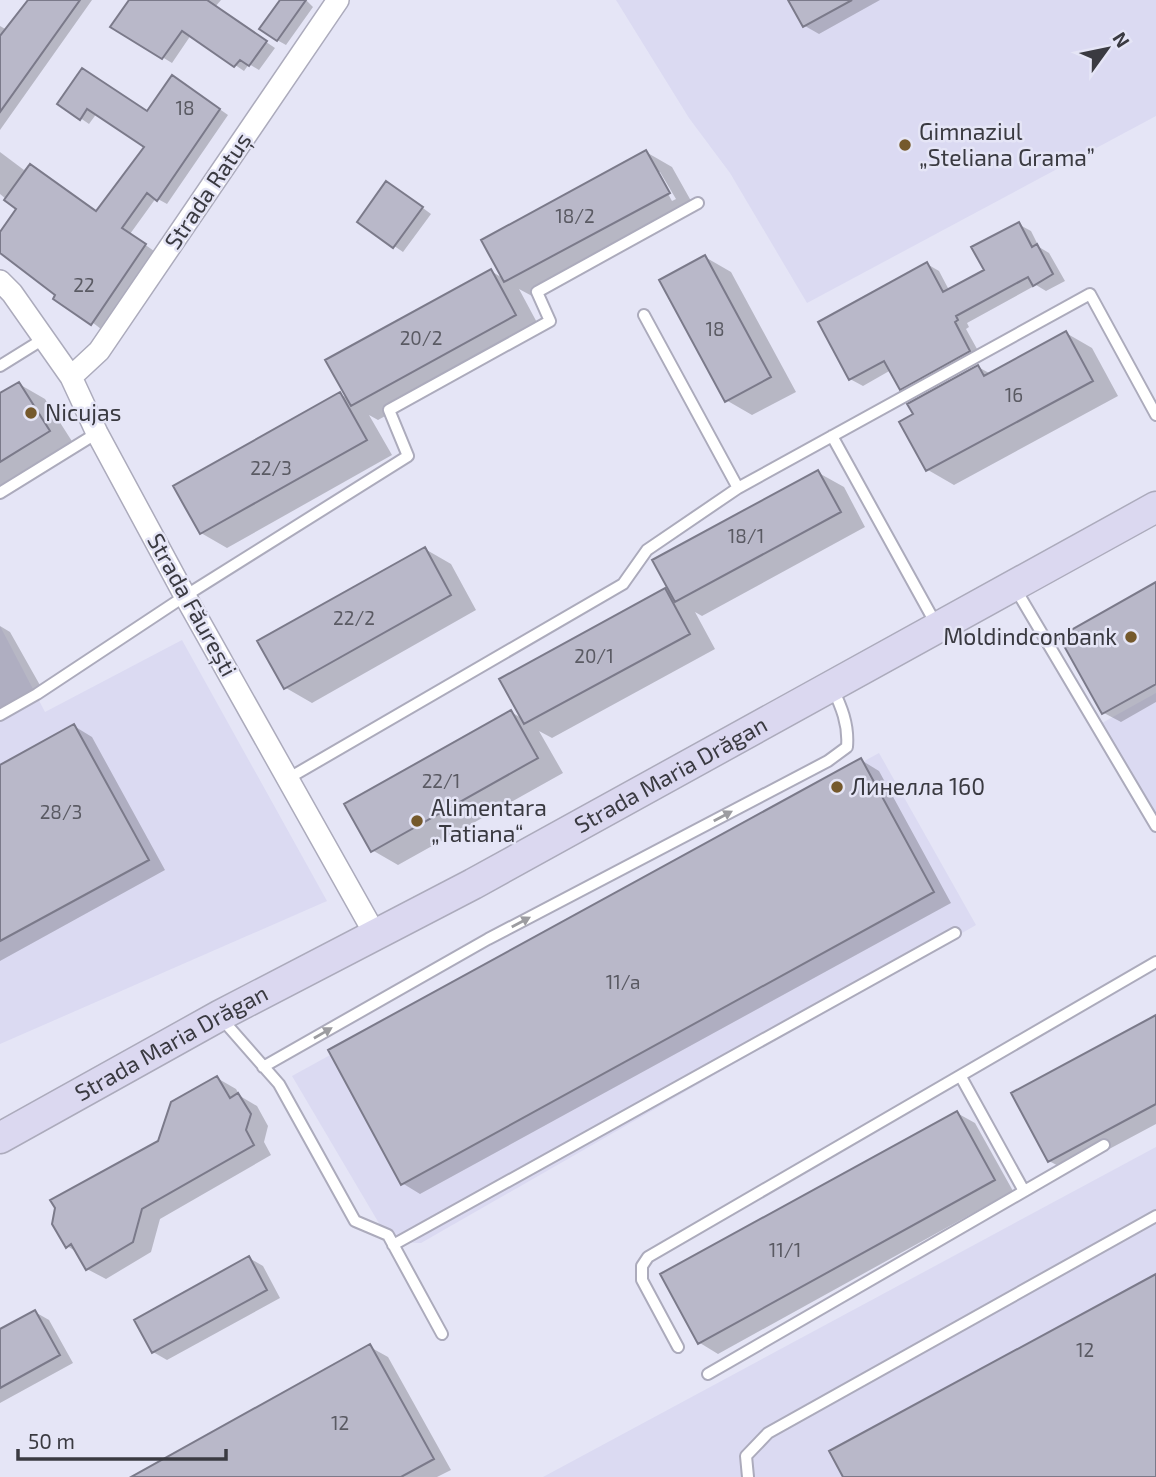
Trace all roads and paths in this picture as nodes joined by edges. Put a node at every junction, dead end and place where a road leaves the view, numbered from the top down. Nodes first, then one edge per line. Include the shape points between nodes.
1 (338, 0) edge
2 (698, 203) dead end
3 (0, 281) edge
4 (644, 315) dead end
5 (46, 338) junction
6 (0, 366) edge
7 (71, 377) junction
8 (1156, 415) edge
9 (97, 433) junction
10 (832, 436) junction
11 (738, 488) junction
12 (0, 493) edge
13 (1156, 507) edge
14 (1014, 586) junction
15 (185, 596) junction
16 (938, 627) junction
17 (832, 686) junction
18 (0, 715) edge
19 (289, 778) junction
20 (1156, 826) edge
21 (955, 933) dead end
22 (376, 936) junction
23 (1156, 962) edge
24 (219, 1016) junction
25 (263, 1067) junction
26 (961, 1077) junction
27 (0, 1138) edge
28 (1104, 1145) dead end
29 (1024, 1191) junction
30 (1156, 1216) edge
31 (393, 1245) junction
32 (442, 1334) dead end
33 (678, 1347) dead end
34 (708, 1374) dead end
35 (748, 1477) edge

1 - 7 street, Strada Ratuș via 99,351
2 - 15 lane via 537,292 550,321 389,410 408,456
3 - 5 street, Strada Făurești
4 - 11 lane
5 - 6 lane
5 - 7 street, Strada Făurești
7 - 9 street, Strada Făurești
8 - 10 lane via 1090,294
9 - 12 lane
9 - 15 street, Strada Făurești
10 - 11 lane
10 - 16 lane
11 - 19 lane via 647,550 623,584
13 - 14 main road, Strada Maria Drăgan
14 - 16 main road, Strada Maria Drăgan
14 - 20 lane
15 - 18 lane
15 - 19 street, Strada Făurești
16 - 17 main road, Strada Maria Drăgan
17 - 22 main road, Strada Maria Drăgan
25 -> 17 lane via 488,939 828,761 847,747 848,734
19 - 22 street, Strada Făurești
21 - 31 lane
22 - 24 main road, Strada Maria Drăgan
23 - 26 lane
24 - 25 lane
24 - 27 main road, Strada Maria Drăgan
25 - 31 lane via 279,1084 355,1221 388,1235
26 - 29 lane
26 - 33 lane via 648,1257 642,1266 642,1280
28 - 29 lane
29 - 34 lane
30 - 35 lane via 768,1433 746,1455
31 - 32 lane

